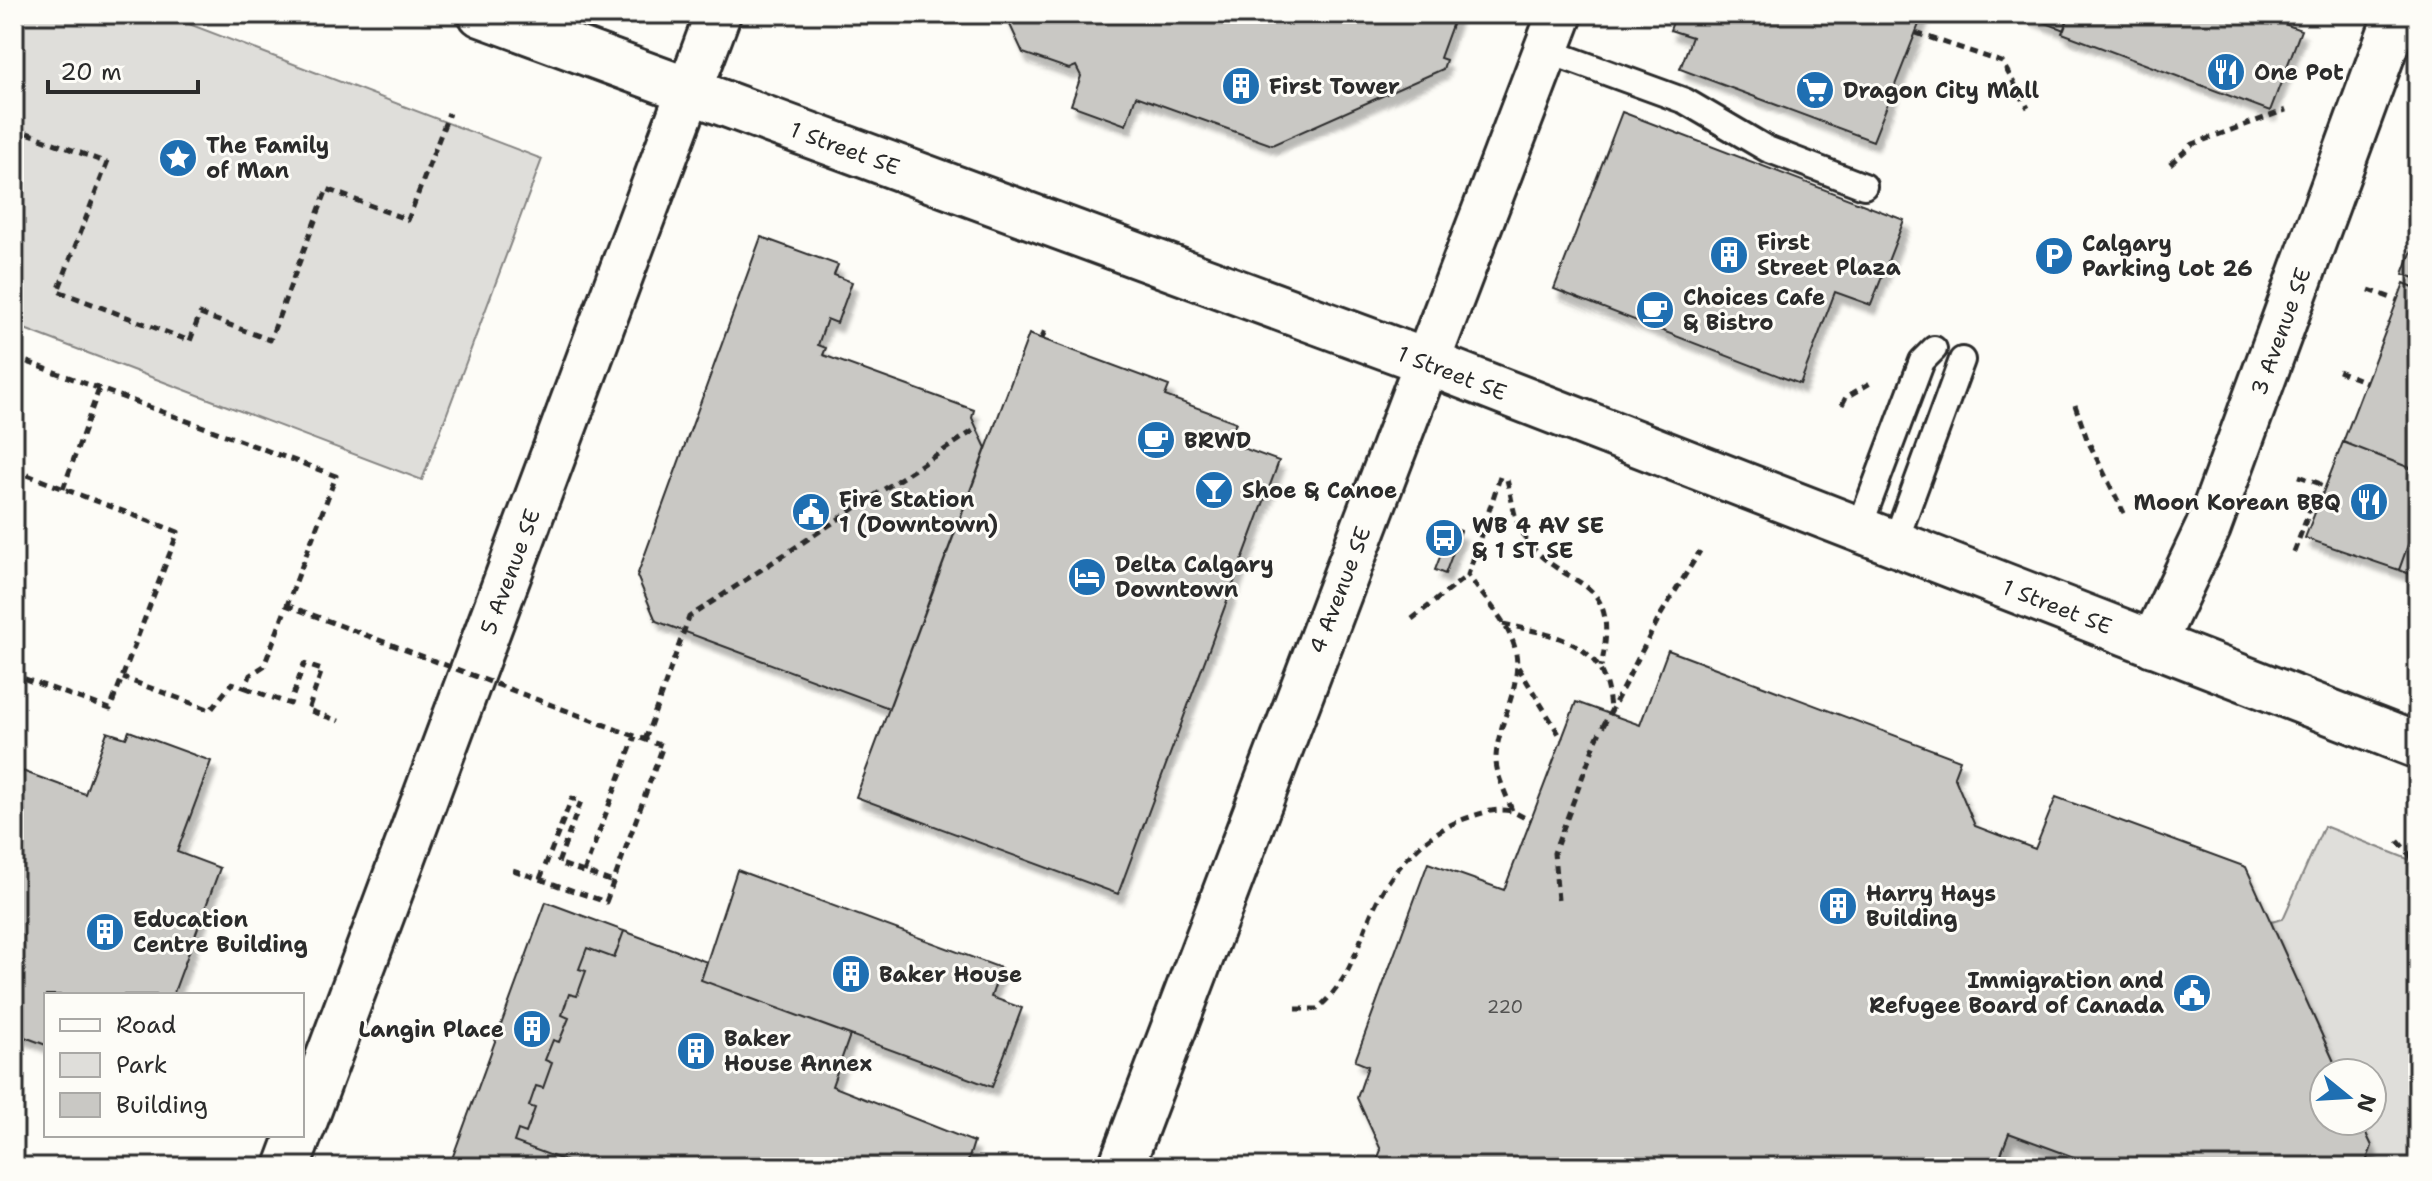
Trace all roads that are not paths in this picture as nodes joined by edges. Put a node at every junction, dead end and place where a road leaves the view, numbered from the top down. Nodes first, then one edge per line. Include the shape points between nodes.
1 (481, 14) edge
2 (718, 14) edge
3 (2397, 14) edge
4 (1552, 32) edge
5 (689, 91) junction
6 (1864, 186) dead end
7 (1934, 349) dead end
8 (1962, 360) dead end
9 (1427, 362) junction
10 (1876, 538) junction
11 (2153, 644) junction
12 (2418, 746) edge
13 (304, 1123) edge
14 (298, 1137) edge
15 (287, 1167) edge
16 (1121, 1167) edge

1 - 5 main road, 1 Street SE
2 - 5 main road, 5 Avenue SE
3 - 11 main road, 3 Avenue SE via 2208,528
4 - 6 lane via 1767,149
4 - 9 main road, 4 Avenue SE
5 - 9 main road, 1 Street SE
5 - 13 main road, 5 Avenue SE
7 - 10 lane via 1922,361
8 - 10 lane
9 - 10 main road, 1 Street SE
9 - 16 main road, 4 Avenue SE
10 - 11 main road, 1 Street SE
11 - 12 main road, 1 Street SE
14 - 15 main road

